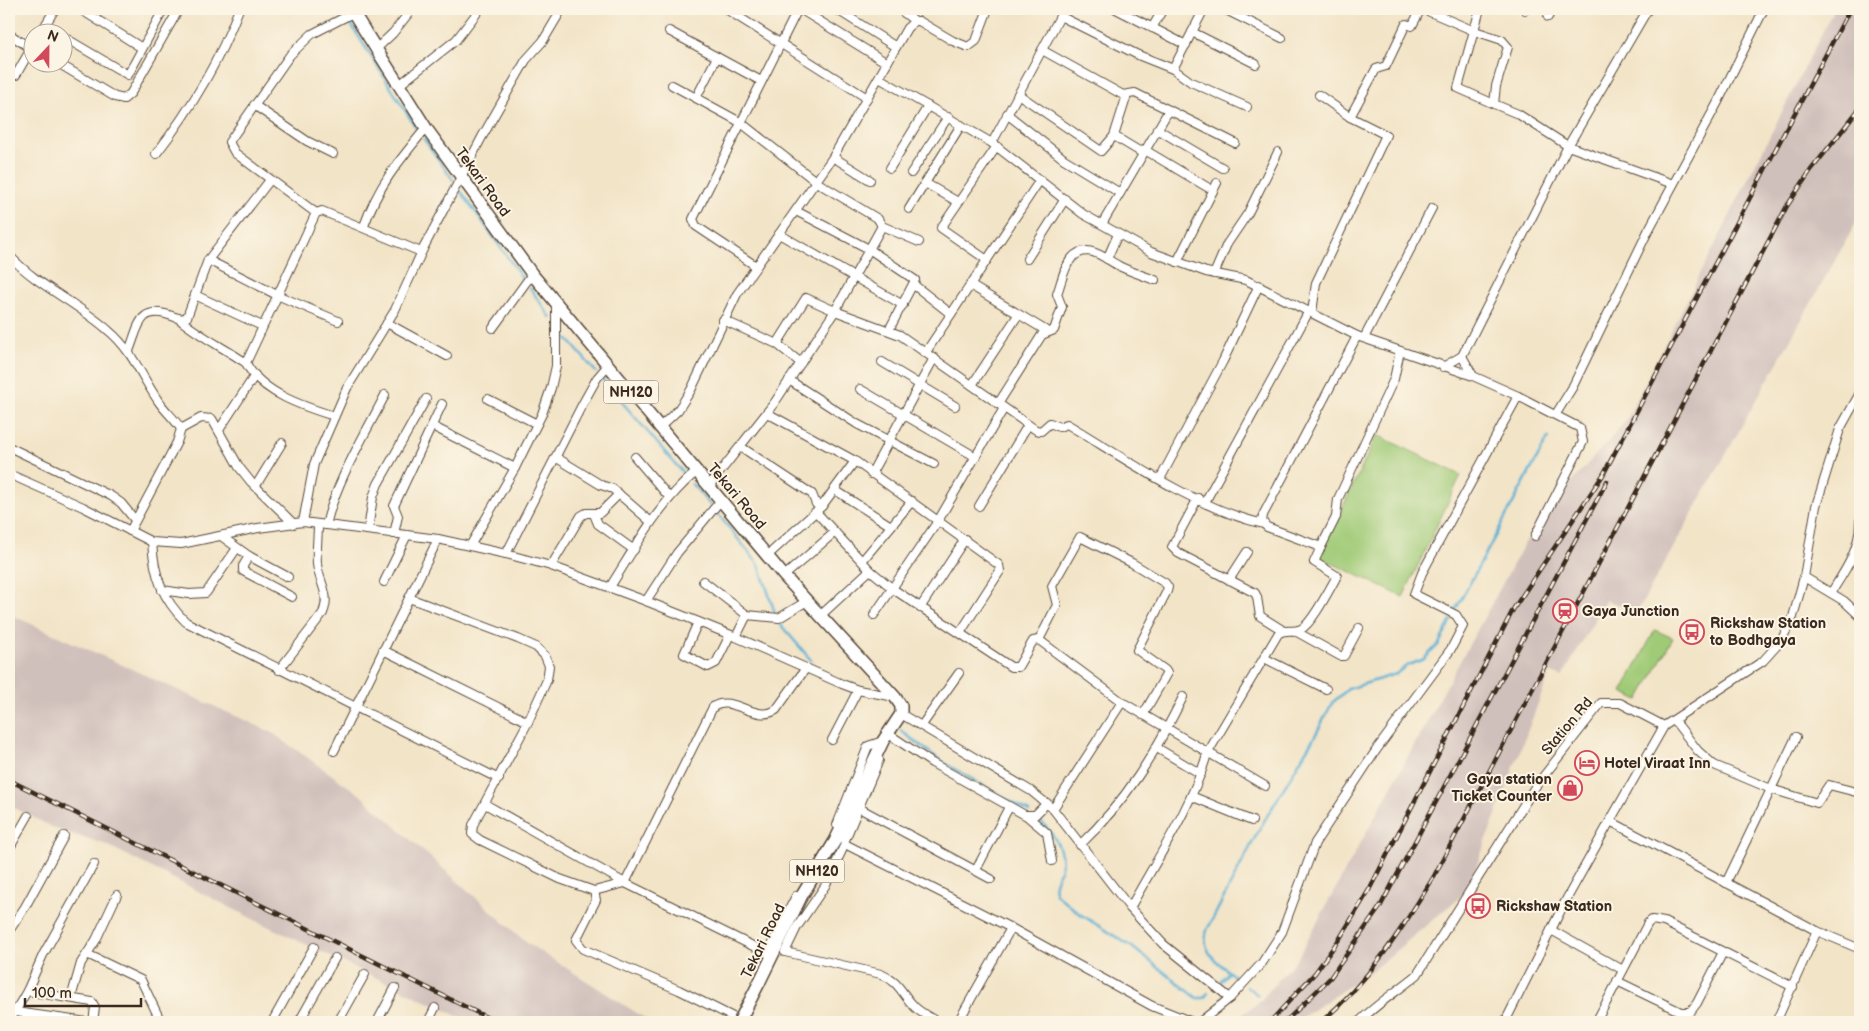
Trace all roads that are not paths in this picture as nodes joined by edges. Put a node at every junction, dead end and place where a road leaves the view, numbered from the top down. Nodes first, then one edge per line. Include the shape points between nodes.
1 (55, 9) edge
2 (80, 9) edge
3 (159, 9) edge
4 (179, 9) edge
5 (239, 9) edge
6 (412, 9) edge
7 (480, 9) edge
8 (562, 9) edge
9 (726, 9) edge
10 (786, 9) edge
11 (836, 9) edge
12 (899, 9) edge
13 (988, 9) edge
14 (1116, 9) edge
15 (1163, 9) edge
16 (1204, 9) edge
17 (1224, 9) edge
18 (1422, 9) edge
19 (1480, 9) edge
20 (1552, 9) edge
21 (1648, 9) edge
22 (1764, 9) edge
23 (352, 11) edge
24 (798, 11) edge
25 (1062, 12) edge
26 (1548, 17) dead end
27 (916, 21) junction
28 (47, 22) edge
29 (1152, 28) junction
30 (1472, 30) junction
31 (669, 31) dead end
32 (1192, 32) junction
33 (9, 34) edge
34 (1282, 38) dead end
35 (22, 42) edge
36 (72, 42) edge
37 (780, 44) junction
38 (1186, 45) junction
39 (896, 47) junction
40 (142, 48) junction
41 (375, 50) junction
42 (1042, 50) junction
43 (717, 57) junction
44 (887, 63) junction
45 (1256, 64) dead end
46 (22, 65) edge
47 (1174, 69) junction
48 (72, 72) edge
49 (9, 74) edge
50 (879, 78) junction
51 (761, 81) junction
52 (672, 85) dead end
53 (398, 86) junction
54 (1018, 94) junction
55 (1127, 95) junction
56 (1319, 95) dead end
57 (696, 98) junction
58 (867, 98) junction
59 (1494, 104) junction
60 (254, 105) junction
61 (928, 106) junction
62 (1247, 107) dead end
63 (1169, 110) junction
64 (1007, 114) junction
65 (948, 117) junction
66 (1350, 117) junction
67 (740, 122) junction
68 (961, 125) junction
69 (426, 128) junction
70 (1157, 129) junction
71 (1114, 136) junction
72 (1235, 143) dead end
73 (995, 144) junction
74 (1568, 146) junction
75 (1145, 150) junction
76 (1278, 152) dead end
77 (156, 154) dead end
78 (333, 154) dead end
79 (833, 157) junction
80 (890, 168) dead end
81 (1223, 168) dead end
82 (911, 173) dead end
83 (460, 175) junction
84 (270, 180) junction
85 (870, 180) dead end
86 (1040, 180) junction
87 (816, 181) junction
88 (925, 183) junction
89 (1217, 183) dead end
90 (1673, 184) junction
91 (1207, 187) dead end
92 (1120, 192) junction
93 (1065, 200) junction
94 (958, 202) junction
95 (1432, 208) dead end
96 (909, 209) dead end
97 (796, 211) junction
98 (316, 213) junction
99 (1102, 224) junction
100 (364, 226) junction
101 (882, 226) junction
102 (779, 234) junction
103 (1118, 234) junction
104 (919, 242) dead end
105 (868, 250) junction
106 (421, 252) junction
107 (9, 255) edge
108 (1107, 258) junction
109 (1027, 259) dead end
110 (208, 260) junction
111 (987, 260) junction
112 (1177, 262) junction
113 (756, 266) junction
114 (532, 274) junction
115 (1214, 274) junction
116 (853, 277) junction
117 (1155, 280) dead end
118 (914, 285) junction
119 (970, 285) junction
120 (1259, 285) junction
121 (196, 295) junction
122 (277, 295) junction
123 (556, 304) junction
124 (903, 305) junction
125 (835, 311) junction
126 (1310, 312) junction
127 (951, 314) junction
128 (1018, 315) junction
129 (178, 318) junction
130 (723, 320) junction
131 (338, 321) dead end
132 (387, 323) junction
133 (262, 326) junction
134 (492, 328) dead end
135 (889, 330) junction
136 (1044, 334) junction
137 (1361, 337) junction
138 (777, 344) junction
139 (129, 351) junction
140 (1400, 351) junction
141 (926, 352) junction
142 (447, 356) dead end
143 (1462, 356) junction
144 (934, 358) junction
145 (882, 362) dead end
146 (246, 363) junction
147 (801, 363) junction
148 (608, 364) junction
149 (1444, 367) junction
150 (255, 375) junction
151 (1473, 376) junction
152 (789, 380) junction
153 (972, 385) junction
154 (920, 386) junction
155 (860, 389) dead end
156 (1860, 393) edge
157 (385, 395) dead end
158 (1518, 396) junction
159 (426, 399) dead end
160 (488, 399) dead end
161 (442, 404) dead end
162 (955, 406) dead end
163 (1001, 406) junction
164 (767, 413) junction
165 (904, 413) junction
166 (1556, 414) junction
167 (334, 416) junction
168 (537, 424) junction
169 (1028, 425) junction
170 (432, 426) junction
171 (660, 428) junction
172 (181, 429) junction
173 (219, 430) junction
174 (890, 440) junction
175 (282, 443) dead end
176 (9, 447) edge
177 (741, 447) junction
178 (635, 456) dead end
179 (976, 457) junction
180 (557, 458) junction
181 (855, 461) junction
182 (934, 464) dead end
183 (515, 468) junction
184 (696, 472) junction
185 (9, 474) edge
186 (872, 474) junction
187 (1160, 479) junction
188 (709, 486) junction
189 (255, 487) junction
190 (835, 490) junction
191 (619, 494) junction
192 (670, 497) junction
193 (721, 500) junction
194 (1201, 500) junction
195 (912, 501) junction
196 (979, 506) dead end
197 (819, 509) junction
198 (594, 514) junction
199 (135, 520) junction
200 (938, 521) junction
201 (1860, 521) edge
202 (303, 522) junction
203 (651, 522) junction
204 (294, 524) junction
205 (1264, 524) junction
206 (322, 525) junction
207 (891, 526) junction
208 (368, 530) junction
209 (130, 531) junction
210 (835, 532) junction
211 (394, 534) junction
212 (407, 535) junction
213 (222, 536) junction
214 (1534, 536) dead end
215 (438, 539) junction
216 (965, 539) junction
217 (152, 542) junction
218 (470, 546) junction
219 (1321, 546) junction
220 (237, 548) junction
221 (634, 550) junction
222 (1247, 552) dead end
223 (506, 554) junction
224 (248, 556) junction
225 (767, 556) junction
226 (862, 561) junction
227 (551, 566) junction
228 (870, 570) junction
229 (784, 576) junction
230 (288, 577) dead end
231 (1804, 577) junction
232 (1229, 580) junction
233 (703, 581) dead end
234 (384, 582) dead end
235 (610, 587) junction
236 (893, 589) junction
237 (162, 590) junction
238 (1831, 593) junction
239 (292, 597) dead end
240 (409, 598) junction
241 (646, 601) junction
242 (807, 601) junction
243 (920, 608) junction
244 (748, 615) junction
245 (874, 615) dead end
246 (820, 616) junction
247 (1860, 616) edge
248 (698, 622) junction
249 (1359, 628) dead end
250 (1284, 631) junction
251 (1295, 631) junction
252 (960, 634) junction
253 (733, 636) junction
254 (1039, 640) junction
255 (383, 650) junction
256 (1264, 658) junction
257 (279, 670) junction
258 (809, 670) junction
259 (959, 673) dead end
260 (1326, 689) dead end
261 (858, 690) junction
262 (895, 696) junction
263 (1183, 697) dead end
264 (1122, 702) junction
265 (355, 708) junction
266 (901, 714) junction
267 (1143, 714) junction
268 (1674, 720) junction
269 (528, 722) junction
270 (922, 725) junction
271 (1664, 726) junction
272 (1167, 729) junction
273 (885, 737) junction
274 (1796, 737) dead end
275 (832, 740) dead end
276 (1157, 748) junction
277 (334, 751) dead end
278 (1207, 754) junction
279 (1201, 774) junction
280 (498, 779) junction
281 (1265, 786) dead end
282 (1770, 788) junction
283 (1860, 793) edge
284 (1191, 796) junction
285 (485, 804) junction
286 (1009, 806) junction
287 (1050, 806) junction
288 (859, 808) junction
289 (28, 816) dead end
290 (1028, 817) junction
291 (1252, 821) dead end
292 (1610, 821) junction
293 (64, 836) dead end
294 (845, 844) junction
295 (1080, 845) junction
296 (9, 849) edge
297 (1052, 861) dead end
298 (94, 864) dead end
299 (976, 870) junction
300 (991, 879) dead end
301 (625, 883) junction
302 (1726, 883) junction
303 (594, 891) junction
304 (117, 895) dead end
305 (1130, 908) junction
306 (1011, 928) junction
307 (1551, 930) junction
308 (9, 931) edge
309 (1817, 931) junction
310 (314, 947) dead end
311 (1860, 948) edge
312 (1723, 952) junction
313 (87, 954) junction
314 (335, 958) dead end
315 (1623, 970) junction
316 (365, 974) dead end
317 (1617, 981) junction
318 (1793, 987) junction
319 (395, 988) dead end
320 (27, 991) junction
321 (71, 998) junction
322 (1230, 998) junction
323 (435, 1008) dead end
324 (16, 1012) junction
325 (9, 1022) edge
326 (86, 1022) edge
327 (94, 1022) edge
328 (161, 1022) edge
329 (272, 1022) edge
330 (299, 1022) edge
331 (338, 1022) edge
332 (377, 1022) edge
333 (428, 1022) edge
334 (739, 1022) edge
335 (744, 1022) edge
336 (938, 1022) edge
337 (958, 1022) edge
338 (1192, 1022) edge
339 (1200, 1022) edge
340 (1359, 1022) edge
341 (1505, 1022) edge
342 (1596, 1022) edge
343 (1776, 1022) edge

1 - 28 street
2 - 40 street
3 - 40 street via 161,14
4 - 48 street via 131,93 124,99 115,98
5 - 77 street via 199,93
6 - 41 street
7 - 53 street via 456,40
8 - 83 street via 526,60
9 - 37 street via 780,41
10 - 24 street
11 - 39 street
12 - 27 street
13 - 27 street via 976,41 968,47
14 - 29 street
15 - 29 street
16 - 32 street
17 - 34 street
18 - 30 street
18 - 66 street via 1412,26 1406,24 1386,66 1376,69
19 - 30 street
20 - 26 street
21 - 74 street
22 - 90 street
23 - 41 highway, Tekari Road / NH120
23 - 60 street via 300,44
24 - 37 street
24 - 44 street
25 - 42 street
25 - 47 street via 1138,56
27 - 39 street via 907,28
29 - 38 street
30 - 59 street via 1469,55 1458,88
30 - 59 street via 1502,40 1508,47
31 - 43 street
32 - 38 street
32 - 45 street
33 - 35 street
36 - 40 street via 128,75
37 - 51 street
37 - 58 street
38 - 47 street
39 - 44 street
41 - 53 highway, Tekari Road / NH120
42 - 54 street
42 - 55 street
43 - 51 street
43 - 57 street
44 - 50 street
46 - 49 street via 16,75
47 - 62 street via 1191,82
50 - 58 street
50 - 61 street
51 - 67 street
52 - 57 street
53 - 69 highway, Tekari Road / NH120
54 - 64 street
54 - 71 street via 1101,151
55 - 63 street via 1135,92
55 - 71 street
56 - 66 street
57 - 67 street
58 - 79 street
59 - 74 street via 1518,114
60 - 78 street
60 - 84 street via 229,144
61 - 65 street
61 - 80 street
63 - 70 street
63 - 72 street
64 - 73 street
64 - 92 street via 1064,159
65 - 68 street
65 - 82 street
66 - 126 street via 1386,136 1316,283
67 - 87 street
67 - 113 street via 693,219 696,226
68 - 73 street
68 - 88 street
69 - 83 highway, Tekari Road / NH120
69 - 100 street via 387,176
70 - 75 street
70 - 81 street
71 - 75 street via 1139,151
73 - 86 street
73 - 94 street
74 - 90 street
74 - 143 street
75 - 91 street
75 - 92 street
76 - 115 street
79 - 85 street
79 - 87 street
83 - 106 street
83 - 114 highway, Tekari Road / NH120
84 - 98 street
84 - 110 street
86 - 93 street
86 - 111 street
87 - 97 street
87 - 101 street via 878,219
88 - 94 street
88 - 96 street
89 - 112 street
90 - 166 street
92 - 99 street
93 - 99 street
93 - 109 street
94 - 111 street via 941,229
95 - 137 street
97 - 102 street
97 - 105 street
98 - 100 street via 321,210
98 - 122 street
99 - 103 street
100 - 106 street
101 - 104 street
101 - 105 street
102 - 113 street
102 - 116 street
103 - 108 street
103 - 112 street
105 - 116 street
105 - 118 street via 914,279
106 - 132 street
107 - 139 street via 109,330
108 - 117 street via 1122,268
108 - 136 street via 1087,252 1070,259 1056,296 1061,308 1053,332
110 - 121 street
110 - 122 street
111 - 119 street
112 - 115 street
113 - 130 street
114 - 123 highway, Tekari Road / NH120
114 - 134 street
115 - 120 street
116 - 124 street
116 - 125 street
118 - 124 street
118 - 127 street
119 - 127 street
119 - 128 street
120 - 126 street
120 - 187 street
121 - 129 street via 187,317
121 - 133 street
122 - 131 street
122 - 133 street
123 - 148 highway, Tekari Road / NH120
123 - 168 street via 556,366
124 - 135 street
125 - 135 street
125 - 138 street via 806,298
125 - 147 street
126 - 137 street
126 - 194 street
127 - 141 street
128 - 136 street via 1043,328
128 - 153 street
129 - 139 street via 160,312 146,314
129 - 146 street via 194,332
130 - 138 street
130 - 171 street via 691,390 678,410
132 - 142 street
132 - 167 street via 347,388
133 - 146 street
135 - 141 street
136 - 163 street
137 - 140 street
137 - 205 street via 1263,516
138 - 147 street
139 - 172 street via 160,403
140 - 149 street
140 - 219 street via 1394,379 1338,499 1336,517
141 - 144 street
143 - 149 street
143 - 151 street
144 - 153 street
144 - 154 street
145 - 154 street
146 - 150 street
147 - 152 street
148 - 171 highway, Tekari Road / NH120
148 - 180 street via 597,378
149 - 151 street
150 - 167 street via 289,400
150 - 173 street
151 - 158 street
152 - 164 street
152 - 174 street via 857,424
153 - 163 street
154 - 162 street
154 - 165 street
155 - 165 street
156 - 231 street via 1840,428 1816,506
157 - 206 street
158 - 166 street
158 - 322 street via 1422,572 1414,594 1456,615 1463,626 1451,649 1377,750 1315,843 1282,932 1262,963
159 - 208 street via 378,484
160 - 168 street
161 - 170 street
163 - 169 street
163 - 179 street
164 - 177 street
164 - 181 street
165 - 174 street
165 - 179 street
166 - 214 street via 1580,428 1583,442
167 - 202 street via 314,464
168 - 183 street
169 - 187 street via 1041,431 1049,424 1060,427 1067,424
169 - 196 street
170 - 183 street
170 - 211 street via 394,506 398,516
171 - 184 highway, Tekari Road / NH120
172 - 173 street via 204,417 212,419
172 - 199 street
173 - 189 street via 235,461
174 - 182 street
174 - 186 street
175 - 189 street
176 - 199 street via 111,496
177 - 188 street
177 - 197 street via 812,494
178 - 192 street
179 - 200 street
180 - 191 street
180 - 223 street
181 - 186 street
181 - 190 street
183 - 218 street
184 - 188 highway, Tekari Road / NH120
184 - 192 street
185 - 209 street
186 - 195 street
187 - 194 street
188 - 193 highway, Tekari Road / NH120
189 - 204 street
190 - 197 street
190 - 207 street
191 - 198 street via 601,512
191 - 203 street
192 - 203 street
193 - 225 highway, Tekari Road / NH120
193 - 241 street via 676,553
194 - 205 street via 1241,519
194 - 232 street via 1172,547
195 - 200 street
195 - 207 street
197 - 210 street
197 - 225 street
198 - 221 street via 598,524
198 - 227 street via 581,516
199 - 209 street
200 - 216 street
200 - 236 street
201 - 238 street via 1856,552
202 - 204 street
202 - 206 street
203 - 221 street
204 - 213 street
205 - 219 street
206 - 208 street
206 - 257 street via 317,564 326,605
207 - 226 street
208 - 211 street
209 - 217 street
210 - 226 street
210 - 229 street
211 - 212 street
212 - 215 street
212 - 234 street
213 - 217 street via 181,544
213 - 220 street
215 - 218 street
215 - 240 street
216 - 243 street
216 - 252 street via 1001,567
217 - 237 street via 154,567
218 - 223 street
219 - 251 street via 1314,562 1337,576 1306,626
220 - 224 street
220 - 237 street via 206,593
221 - 235 street
222 - 232 street
223 - 227 street
224 - 230 street
224 - 239 street via 243,571
225 - 229 highway, Tekari Road / NH120
226 - 228 street
227 - 235 street
228 - 236 street
228 - 246 street
229 - 242 highway, Tekari Road / NH120
231 - 238 street
231 - 268 street via 1793,617 1775,650
232 - 250 street via 1254,593 1260,616
233 - 244 street
235 - 241 street
236 - 243 street
236 - 245 street
237 - 257 street via 172,609 186,622
238 - 247 street
240 - 255 street
240 - 269 street via 518,639 536,647 545,656 549,666 547,680
241 - 248 street
242 - 244 street via 779,618
242 - 246 highway, Tekari Road / NH120
243 - 252 street
244 - 253 street
246 - 262 highway, Tekari Road / NH120
248 - 253 street
248 - 253 street via 684,654 708,667 716,663
249 - 251 street via 1344,656
250 - 251 street
250 - 256 street via 1278,634
252 - 254 street via 1013,668 1020,665 1034,640
253 - 258 street
254 - 264 street
254 - 267 street via 1056,605 1052,589 1054,583 1080,537 1165,583 1167,591 1137,650 1167,673
255 - 265 street
255 - 269 street
256 - 260 street
256 - 278 street
257 - 265 street
258 - 261 street
258 - 301 street via 770,714 724,704 713,707
259 - 270 street
261 - 262 street
261 - 275 street
262 - 266 highway, Tekari Road / NH120 via 901,706
263 - 272 street
264 - 267 street
264 - 287 street
265 - 277 street
265 - 280 street
266 - 270 street
266 - 273 highway, Tekari Road / NH120
267 - 272 street
268 - 271 street
268 - 282 street via 1698,751 1714,764
269 - 280 street
270 - 287 street via 1031,790
271 - 292 street
271 - 340 street, Station Rd via 1620,703 1601,703 1535,787 1417,975
272 - 276 street
272 - 278 street
273 - 286 street
273 - 288 street via 879,761
273 - 301 street via 868,746 831,840 766,953
273 - 334 highway, Tekari Road / NH120, bridge via 828,856 801,897
274 - 282 street
276 - 279 street
276 - 295 street via 1116,809
278 - 279 street
278 - 281 street
279 - 284 street
280 - 285 street
282 - 283 street via 1817,803 1829,785
282 - 302 street
284 - 291 street
284 - 305 street
285 - 301 street
285 - 303 street via 473,825 475,837
286 - 290 street
286 - 299 street
287 - 290 street
287 - 295 street
288 - 294 street
288 - 299 street
289 - 296 street
290 - 297 street via 1046,833
292 - 302 street
292 - 307 street
293 - 308 street
294 - 306 street
294 - 336 street via 825,886 797,927 785,952 882,974 892,979 912,1004
295 - 305 street
298 - 320 street via 43,955
299 - 300 street
301 - 303 street
302 - 309 street
303 - 335 street via 596,900 578,933 578,946
304 - 313 street
305 - 322 street via 1163,944
306 - 337 street
306 - 338 street via 1152,1006
307 - 315 street
307 - 341 street
309 - 311 street
309 - 318 street
310 - 329 street
312 - 315 street via 1664,922 1652,920
312 - 317 street via 1690,1012 1681,1012
312 - 318 street
313 - 321 street via 81,963
313 - 328 street via 142,980
314 - 330 street
315 - 317 street
316 - 331 street
317 - 342 street
318 - 343 street
319 - 332 street
320 - 321 street
320 - 324 street
321 - 327 street via 94,1003
322 - 339 street
323 - 333 street
324 - 325 street
324 - 326 street

